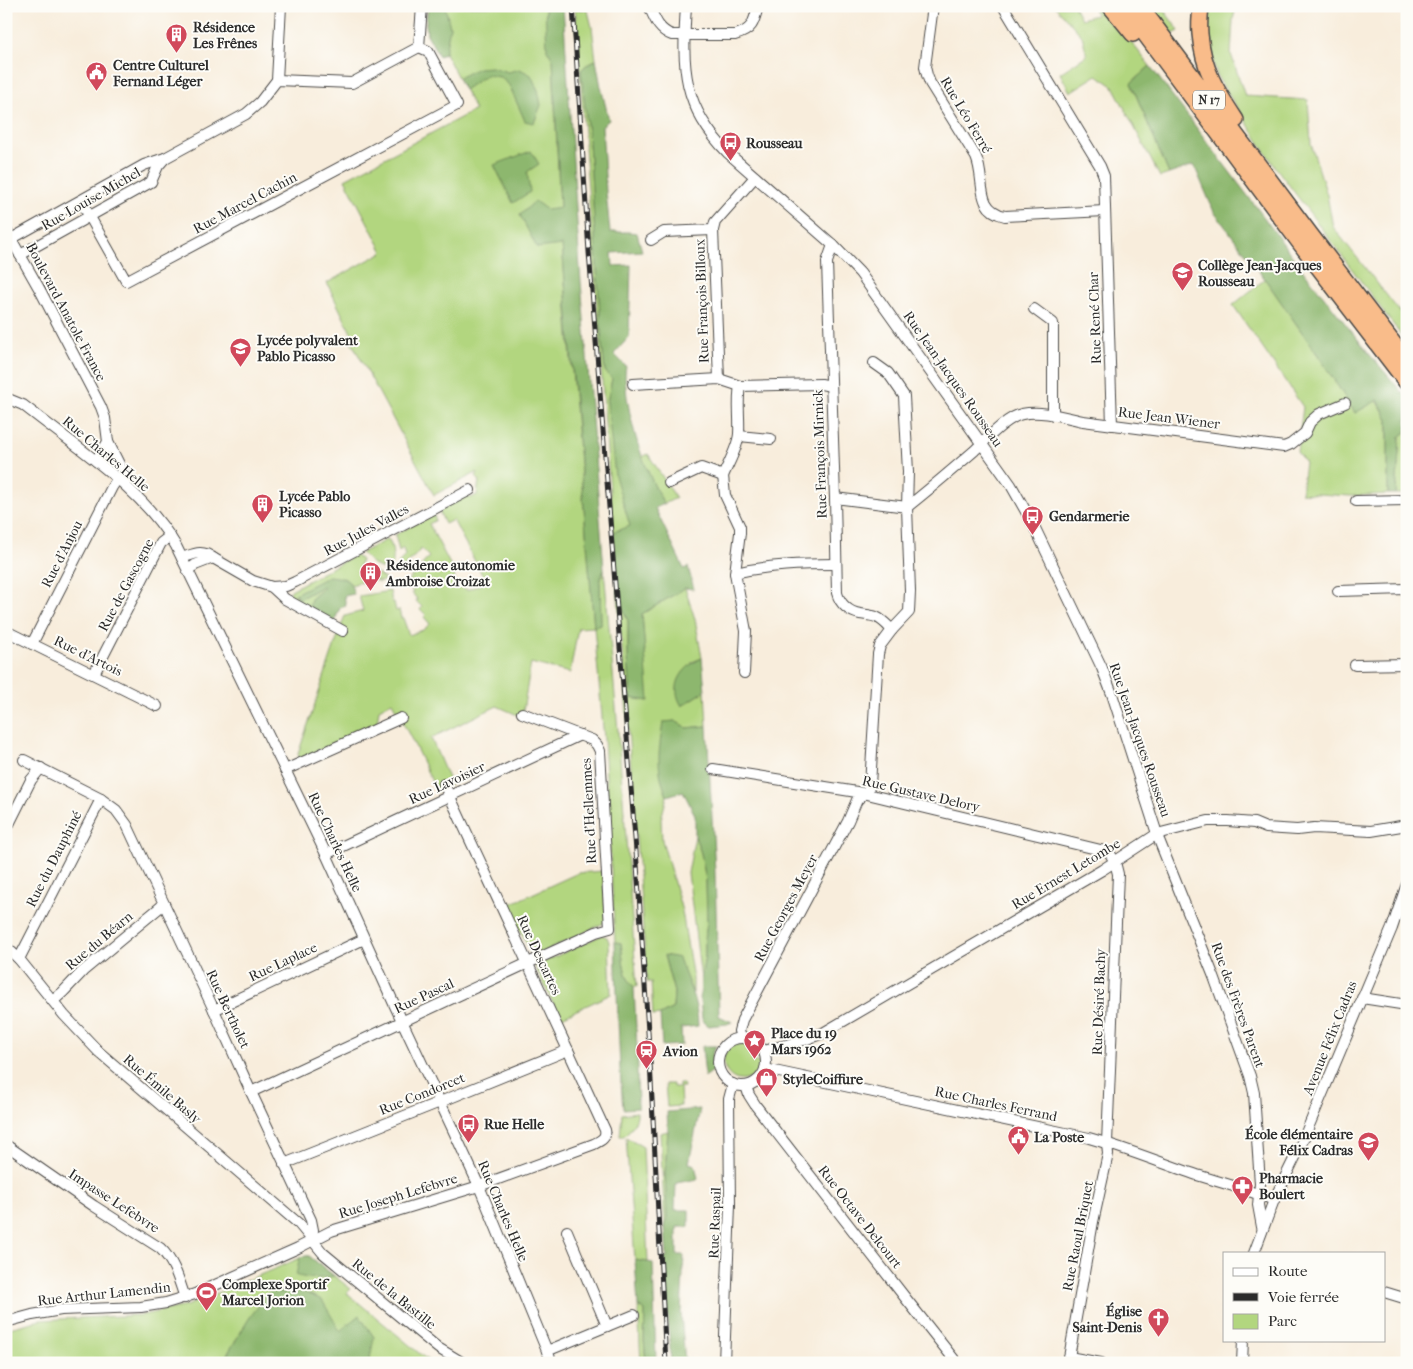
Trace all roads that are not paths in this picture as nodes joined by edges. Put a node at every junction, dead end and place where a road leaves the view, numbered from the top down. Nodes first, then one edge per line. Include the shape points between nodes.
1 (281, 6) edge
2 (422, 6) edge
3 (649, 6) edge
4 (686, 6) edge
5 (758, 6) edge
6 (932, 6) edge
7 (1003, 6) edge
8 (1110, 6) edge
9 (1124, 6) edge
10 (1140, 6) edge
11 (1201, 6) edge
12 (684, 35) junction
13 (419, 47) junction
14 (277, 80) junction
15 (1187, 91) junction
16 (165, 158) junction
17 (755, 177) junction
18 (1280, 194) junction
19 (81, 201) junction
20 (1105, 211) junction
21 (90, 216) junction
22 (713, 230) junction
23 (8, 234) edge
24 (652, 240) dead end
25 (833, 245) junction
26 (20, 255) junction
27 (1034, 309) dead end
28 (1407, 361) edge
29 (874, 364) dead end
30 (719, 379) junction
31 (1407, 382) edge
32 (633, 384) dead end
33 (740, 386) junction
34 (831, 386) junction
35 (7, 399) edge
36 (1345, 403) dead end
37 (1054, 415) junction
38 (1112, 425) junction
39 (739, 436) junction
40 (771, 439) dead end
41 (108, 442) junction
42 (982, 443) junction
43 (96, 461) junction
44 (723, 476) junction
45 (118, 478) junction
46 (669, 483) dead end
47 (126, 486) junction
48 (470, 490) dead end
49 (835, 498) junction
50 (1407, 500) edge
51 (1356, 501) dead end
52 (907, 508) junction
53 (170, 536) junction
54 (182, 558) junction
55 (213, 558) junction
56 (836, 564) junction
57 (188, 570) junction
58 (735, 573) junction
59 (272, 587) junction
60 (1407, 589) edge
61 (1338, 591) dead end
62 (343, 630) dead end
63 (892, 630) junction
64 (6, 631) edge
65 (32, 644) junction
66 (1407, 664) edge
67 (1355, 665) dead end
68 (744, 673) dead end
69 (94, 674) junction
70 (157, 706) dead end
71 (522, 713) dead end
72 (401, 718) dead end
73 (580, 735) junction
74 (24, 760) dead end
75 (41, 768) junction
76 (714, 769) dead end
77 (285, 770) junction
78 (444, 784) dead end
79 (863, 794) junction
80 (450, 797) junction
81 (101, 799) junction
82 (1407, 825) edge
83 (6, 830) edge
84 (1158, 834) junction
85 (326, 854) junction
86 (1115, 862) junction
87 (1407, 884) edge
88 (164, 904) junction
89 (610, 928) joint
90 (364, 939) junction
91 (6, 946) edge
92 (19, 959) junction
93 (528, 963) junction
94 (1362, 998) junction
95 (53, 1001) junction
96 (1407, 1005) edge
97 (214, 1010) junction
98 (402, 1021) junction
99 (741, 1038) junction
100 (568, 1050) junction
101 (764, 1051) junction
102 (765, 1069) junction
103 (733, 1084) junction
104 (746, 1086) junction
105 (251, 1092) junction
106 (440, 1102) junction
107 (604, 1138) joint
108 (1107, 1143) junction
109 (6, 1146) edge
110 (284, 1164) junction
111 (479, 1186) junction
112 (1258, 1194) junction
113 (1274, 1200) junction
114 (1262, 1227) junction
115 (567, 1230) dead end
116 (312, 1240) junction
117 (1256, 1252) edge
118 (1386, 1293) edge
119 (185, 1298) junction
120 (1407, 1299) edge
121 (634, 1315) dead end
122 (6, 1322) edge
123 (607, 1326) junction
124 (1243, 1342) edge
125 (547, 1351) junction
126 (1068, 1360) edge
127 (463, 1363) edge
128 (552, 1363) edge
129 (724, 1363) edge
130 (957, 1363) edge
131 (1102, 1363) edge
132 (1242, 1363) edge

1 - 14 street
2 - 13 street
3 - 12 street via 660,28 672,35
4 - 12 street, Rue Jean-Jacques Rousseau
5 - 12 street via 753,23 743,33
6 - 20 street, Rue Léo Ferré via 927,75 980,165 986,205 1005,216
7 - 20 street, Rue René Char via 1102,171
8 - 15 highway via 1166,77
9 - 15 highway, N 17
10 - 18 highway, N 17
11 - 18 highway via 1200,33 1207,71 1216,90 1272,169
12 - 17 street, Rue Jean-Jacques Rousseau via 685,74 695,107 714,137
13 - 14 street via 352,83
13 - 21 street, Rue Marcel Cachin via 428,51 457,105 126,281
14 - 16 street, Rue Louise Michel via 246,114
15 - 31 highway, N 17 via 1298,242
16 - 19 street, Rue Louise Michel via 144,165
16 - 21 street, Rue Louise Michel via 151,182
17 - 22 street, Rue François Billoux via 715,222
17 - 25 street, Rue Jean-Jacques Rousseau
18 - 28 highway, N 17
19 - 21 street, Rue Marcel Cachin
19 - 23 street, Rue Louise Michel
20 - 38 street, Rue René Char
21 - 26 street, Rue Louise Michel
22 - 24 street via 664,232
22 - 30 street, Rue François Billoux
23 - 26 street, Boulevard Anatole France
25 - 34 street, Rue François Mirnick via 827,262
25 - 42 street, Rue Jean-Jacques Rousseau via 860,273
26 - 41 street, Boulevard Anatole France via 101,407
27 - 37 street via 1053,324
29 - 52 street, Rue Georges Meyer via 888,373 904,396
30 - 32 street
30 - 33 street
33 - 34 street
33 - 39 street
34 - 49 street, Rue François Mirnick
35 - 43 street, Rue Charles Helle via 36,414
36 - 38 street, Rue Jean Wiener via 1320,414 1310,422 1305,433 1284,447
37 - 38 street, Rue Jean Wiener
37 - 42 street, Rue Jean Wiener via 1020,414
39 - 40 street
39 - 44 street
41 - 43 street
41 - 47 street, Boulevard Anatole France
42 - 52 street, Rue Jean Wiener
42 - 84 street, Rue Jean-Jacques Rousseau via 1024,506 1102,668
43 - 45 street, Rue Charles Helle
44 - 46 street via 701,468
44 - 58 street via 725,495 740,527
45 - 47 street, Rue Charles Helle
45 - 65 street, Rue d'Anjou
47 - 53 street, Rue Charles Helle
48 - 59 street, Rue Jules Valles via 295,582
49 - 52 street
49 - 56 street, Rue François Mirnick
50 - 51 street
52 - 63 street, Rue Georges Meyer via 910,605
53 - 54 street, Rue Charles Helle
53 - 69 street, Rue de Gascogne via 161,543
54 - 55 street via 203,553
54 - 57 street, Rue Charles Helle
55 - 57 street
55 - 59 street via 253,582
56 - 58 street via 791,564
56 - 63 street, Rue François Mirnick via 839,601 858,614 882,620
57 - 77 street, Rue Charles Helle
58 - 68 street via 746,631
59 - 62 street via 284,599
60 - 61 street
63 - 79 street, Rue Georges Meyer via 878,654 872,778
64 - 65 street, Rue d'Artois
65 - 69 street, Rue d'Artois
66 - 67 street
69 - 70 street, Rue d'Artois
71 - 73 street, Rue d'Hellemmes
72 - 77 street
73 - 80 street, Rue Lavoisier
73 - 89 street, Rue d'Hellemmes via 597,744 600,751
74 - 75 street, Rue Bertholet
75 - 81 street, Rue Bertholet
75 - 83 street
76 - 79 street, Rue Gustave Delory
77 - 85 street, Rue Charles Helle
78 - 80 street, Rue Descartes
79 - 86 street, Rue Gustave Delory via 1109,852
79 - 99 street, Rue Georges Meyer via 742,1020
80 - 85 street, Rue Lavoisier
80 - 93 street, Rue Descartes
81 - 88 street, Rue Bertholet via 116,810 127,825
81 - 92 street, Rue du Dauphiné
82 - 84 street, Rue Ernest Letombe via 1371,831 1297,830 1208,821
84 - 86 street, Rue Ernest Letombe
84 - 112 street, Rue des Frères Parent via 1250,1076 1259,1157
85 - 90 street, Rue Charles Helle
86 - 101 street, Rue Ernest Letombe via 823,1033
86 - 108 street, Rue Désiré Bachy via 1118,884
87 - 94 street, Avenue Félix Cadras
88 - 95 street, Rue du Béarn via 83,971
88 - 97 street, Rue Bertholet
89 - 93 street, Rue Pascal
90 - 97 street, Rue Laplace
90 - 98 street, Rue Charles Helle
91 - 92 street, Rue Émile Basly
92 - 95 street, Rue Émile Basly
93 - 98 street, Rue Pascal
93 - 100 street, Rue Descartes
94 - 96 street
94 - 113 street, Avenue Félix Cadras via 1300,1147
95 - 116 street, Rue Émile Basly via 99,1052 298,1224
97 - 105 street, Rue Bertholet
98 - 105 street, Rue Pascal
98 - 106 street, Rue Charles Helle
99 - 101 street via 754,1041
99 - 103 street via 727,1044 719,1056 719,1070
100 - 106 street, Rue Condorcet
100 - 107 street, Rue Descartes via 605,1130
101 - 102 street
102 - 104 street via 758,1080
102 - 108 street, Rue Charles Ferrand
103 - 104 street
103 - 129 street, Rue Raspail via 730,1094
104 - 130 street, Rue Octave Delcourt via 756,1106
105 - 110 street, Rue Bertholet
106 - 110 street, Rue Condorcet
106 - 111 street, Rue Charles Helle
107 - 111 street, Rue Joseph Lefebvre
108 - 112 street, Rue Charles Ferrand
108 - 126 street, Rue Raoul Briquet via 1108,1154
109 - 119 street, Impasse Lefebvre via 160,1248 172,1262
110 - 116 street, Rue Bertholet via 311,1220
111 - 116 street, Rue Joseph Lefebvre via 331,1231
111 - 125 street, Rue Charles Helle
112 - 113 street, Rue Charles Ferrand
112 - 114 street, Rue des Frères Parent
113 - 114 street, Avenue Félix Cadras
114 - 117 street, Avenue Félix Cadras
115 - 123 street
116 - 119 street, Rue Arthur Lamendin
116 - 127 street, Rue de la Bastille via 323,1253 420,1334
118 - 120 street
119 - 122 street, Rue Arthur Lamendin via 141,1307 61,1310
121 - 123 street
123 - 125 street
124 - 132 street
125 - 128 street, Rue Charles Helle
126 - 131 street

